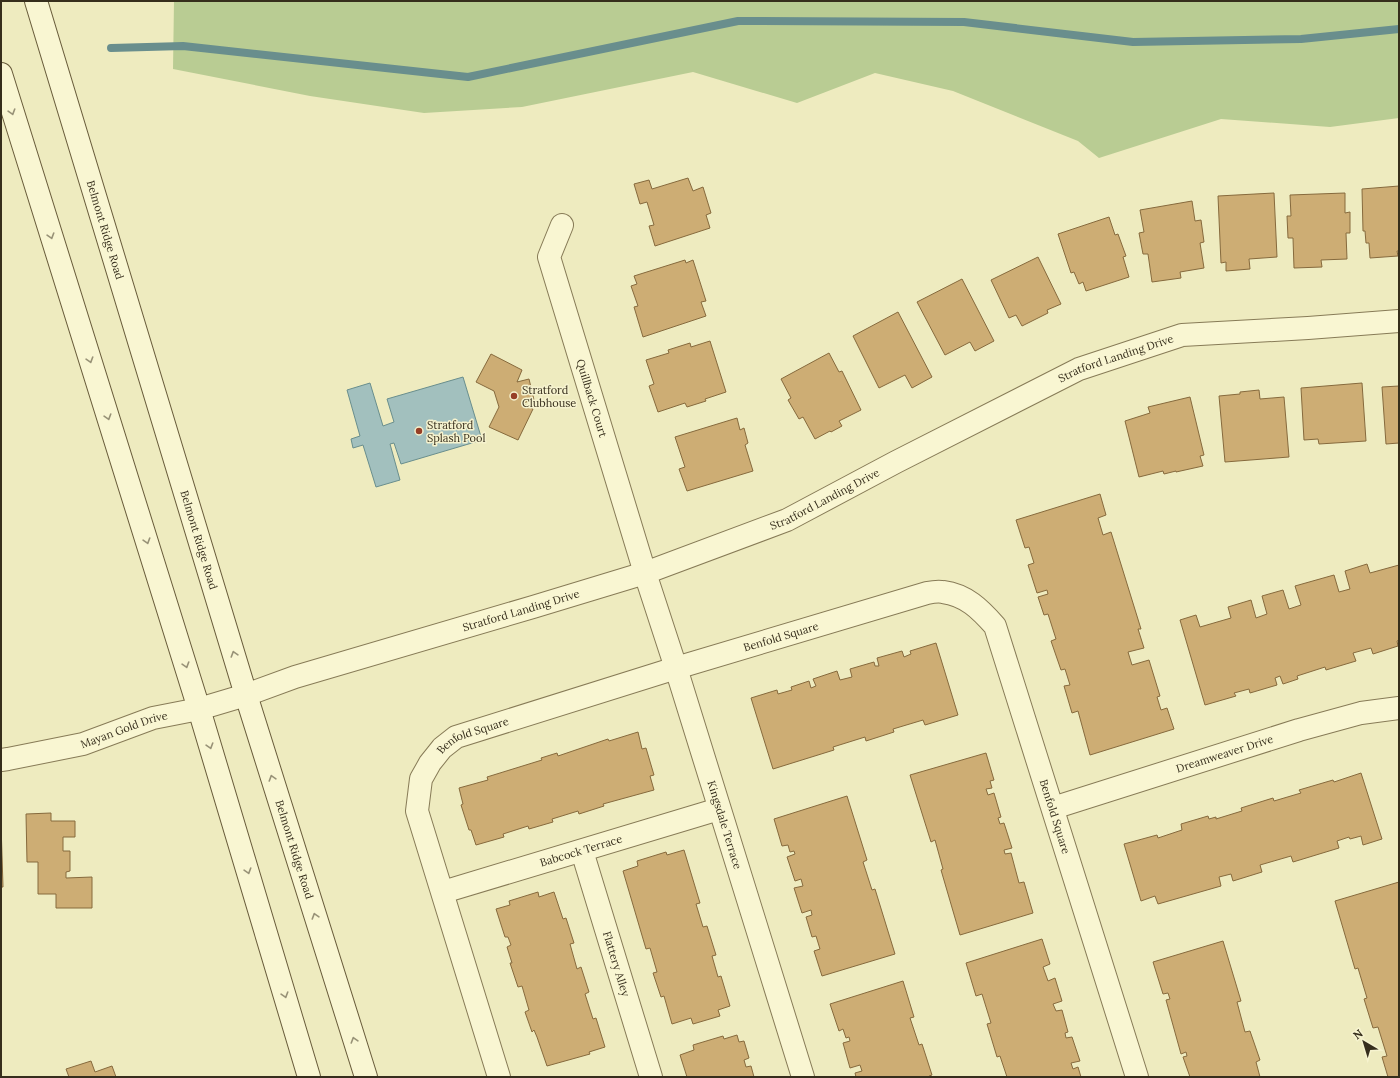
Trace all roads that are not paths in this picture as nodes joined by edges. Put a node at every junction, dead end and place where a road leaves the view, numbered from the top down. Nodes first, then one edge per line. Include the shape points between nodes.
1 (36, 1) edge
2 (1, 74) edge
3 (562, 224) dead end
4 (1399, 320) edge
5 (645, 573) junction
6 (676, 668) junction
7 (246, 695) junction
8 (1399, 708) edge
9 (199, 709) junction
10 (1, 760) edge
11 (1053, 808) junction
12 (719, 809) junction
13 (582, 851) junction
14 (443, 892) junction
15 (309, 1077) edge
16 (366, 1077) edge
17 (499, 1077) edge
18 (651, 1077) edge
19 (803, 1077) edge
20 (1137, 1077) edge

7 -> 1 street, Belmont Ridge Road
2 -> 9 street
3 - 5 street, Quillback Court via 549,257
4 - 5 street, Stratford Landing Drive via 1182,335 1079,369 788,520
5 - 6 street, Kingsdale Terrace
5 - 7 street, Stratford Landing Drive via 295,677
6 - 11 street, Benfold Square via 927,593 943,592 965,599 980,608 995,626
6 - 12 street, Kingsdale Terrace
6 - 14 street, Benfold Square via 456,737 442,748 422,779 418,811
7 - 9 street, Mayan Gold Drive
16 -> 7 street, Belmont Ridge Road
8 - 11 street, Dreamweaver Drive via 1361,713 1299,730
9 - 10 street, Mayan Gold Drive via 153,718 83,744
9 -> 15 street
11 - 20 street, Benfold Square
12 - 13 street, Babcock Terrace
12 - 19 street, Kingsdale Terrace
13 - 14 street, Babcock Terrace
13 - 18 street, Flattery Alley
14 - 17 street, Benfold Square

